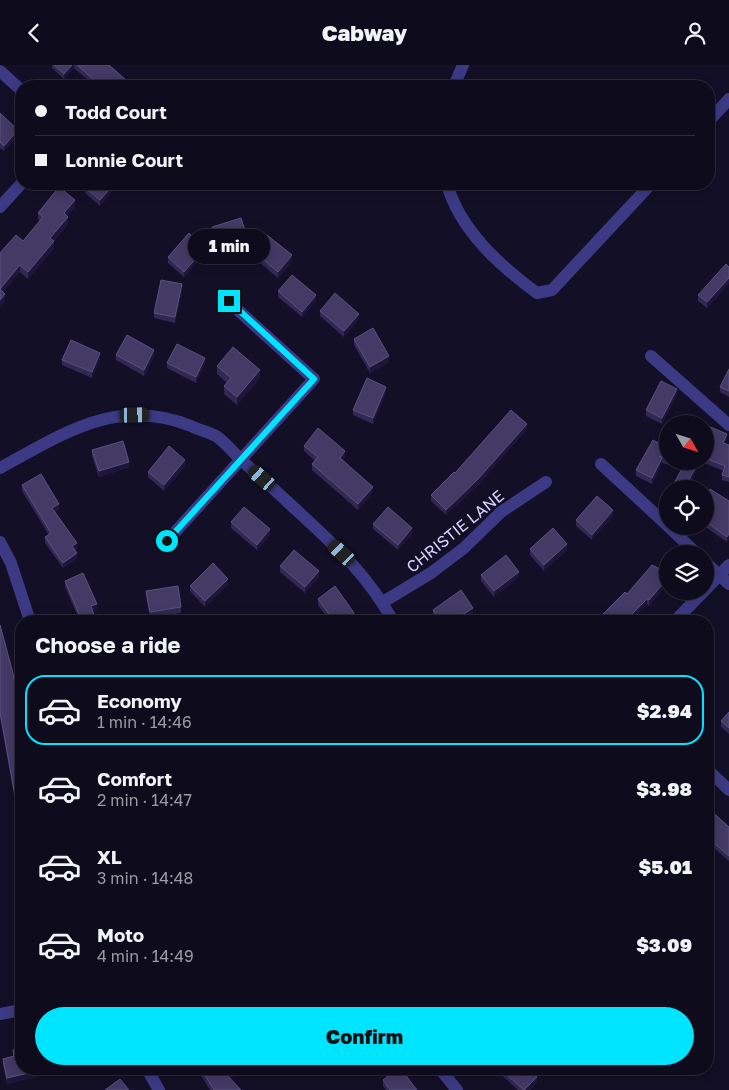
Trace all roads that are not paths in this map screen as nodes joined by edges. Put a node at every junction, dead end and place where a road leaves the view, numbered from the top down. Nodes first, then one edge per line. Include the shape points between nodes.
1 (463, 65) edge
2 (0, 71) edge
3 (457, 80) edge
4 (15, 85) edge
5 (729, 99) edge
6 (715, 114) edge
7 (16, 190) edge
8 (448, 190) edge
9 (645, 190) edge
10 (0, 207) edge
11 (229, 301) dead end
12 (651, 356) dead end
13 (729, 425) edge
14 (240, 459) junction
15 (601, 464) dead end
16 (0, 469) edge
17 (546, 482) dead end
18 (659, 518) edge
19 (677, 535) edge
20 (167, 541) dead end
21 (0, 542) edge
22 (688, 545) edge
23 (729, 565) edge
24 (714, 570) edge
25 (719, 575) junction
26 (714, 580) edge
27 (729, 584) edge
28 (695, 600) edge
29 (383, 603) junction
30 (28, 615) edge
31 (390, 615) edge
32 (681, 615) edge
33 (714, 776) edge
34 (729, 790) edge
35 (15, 1011) edge
36 (0, 1015) edge
37 (150, 1075) edge
38 (445, 1075) edge
39 (159, 1090) edge
40 (457, 1090) edge

1 - 3 street
2 - 4 street
5 - 6 street
7 - 10 street
8 - 9 street via 451,201 469,231 537,293 552,290
11 - 14 street via 314,379
12 - 13 street
14 - 16 street via 216,436 180,422 151,415 119,416 83,424
14 - 20 street
14 - 29 street via 355,565
15 - 18 street
17 - 29 street, CHRISTIE LANE via 501,512 432,573
19 - 22 street
21 - 30 street via 11,563
23 - 25 street
24 - 25 street
25 - 26 street
25 - 27 street
28 - 32 street
29 - 31 street
33 - 34 street
35 - 36 street
37 - 39 street
38 - 40 street

